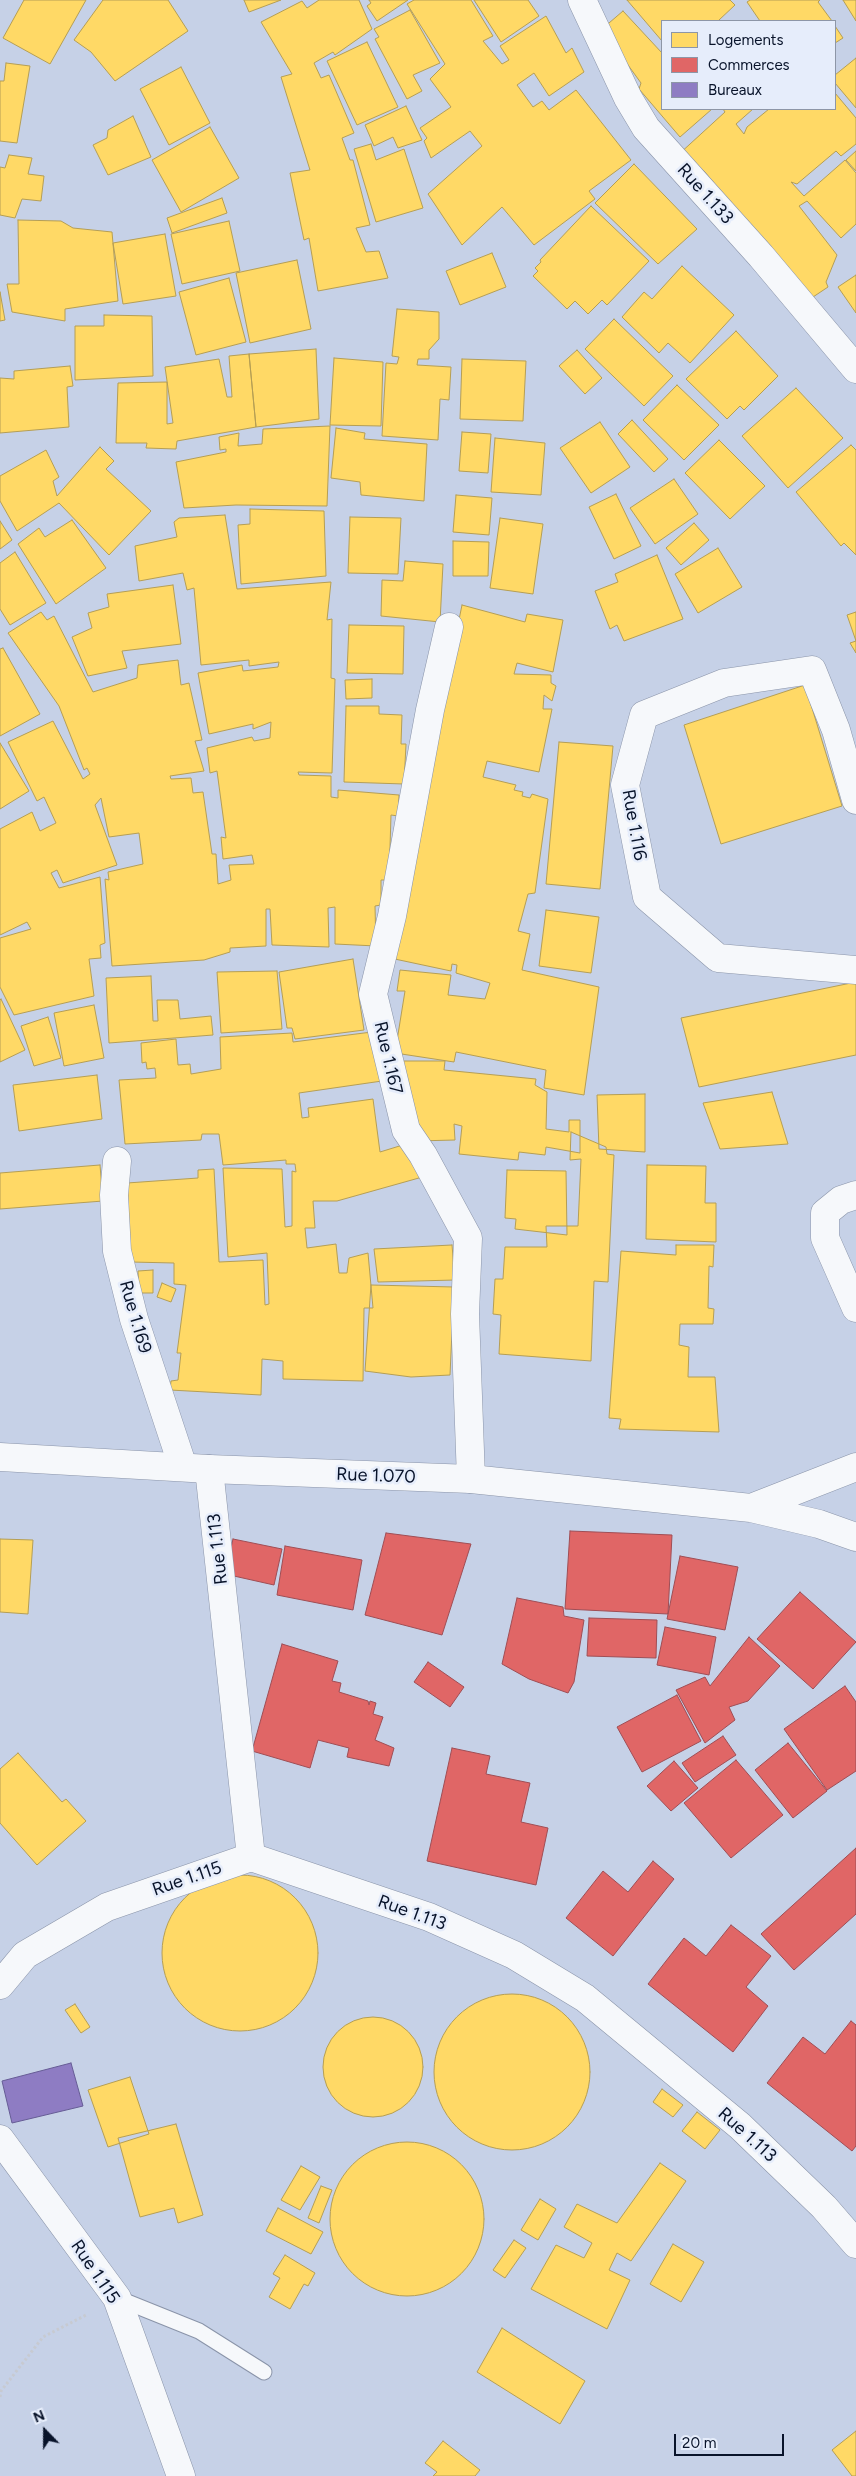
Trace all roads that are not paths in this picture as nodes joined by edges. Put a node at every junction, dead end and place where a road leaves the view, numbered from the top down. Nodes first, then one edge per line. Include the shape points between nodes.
1 (582, 0) edge
2 (856, 369) edge
3 (449, 627) dead end
4 (856, 800) edge
5 (856, 970) edge
6 (117, 1161) dead end
7 (856, 1195) edge
8 (856, 1308) edge
9 (0, 1457) edge
10 (183, 1467) junction
11 (856, 1467) edge
12 (209, 1469) junction
13 (471, 1479) junction
14 (752, 1508) junction
15 (856, 1537) edge
16 (251, 1857) junction
17 (0, 1985) edge
18 (0, 2139) edge
19 (856, 2244) edge
20 (117, 2298) junction
21 (264, 2372) dead end
22 (181, 2476) edge

1 - 2 street, Rue 1.133 via 628,98 646,128 761,256
3 - 13 street, Rue 1.167 via 374,994 406,1130 468,1238 465,1314
4 - 5 street, Rue 1.116 via 836,730 812,670 724,683 644,715 625,785 647,897 718,958
6 - 10 street, Rue 1.169 via 114,1195 117,1251 134,1320
7 - 8 street via 841,1200 825,1213 825,1238
9 - 10 street, Rue 1.070
10 - 12 street, Rue 1.070
11 - 14 street
12 - 13 street, Rue 1.070
12 - 16 street, Rue 1.113
13 - 14 street, Rue 1.070
14 - 15 street, Rue 1.070 via 819,1524
16 - 17 street, Rue 1.115 via 107,1906 25,1956
16 - 19 street, Rue 1.113 via 429,1917 514,1955 585,1998 740,2126 824,2207
18 - 20 street, Rue 1.115
20 - 21 lane via 199,2331
20 - 22 street, Rue 1.115

